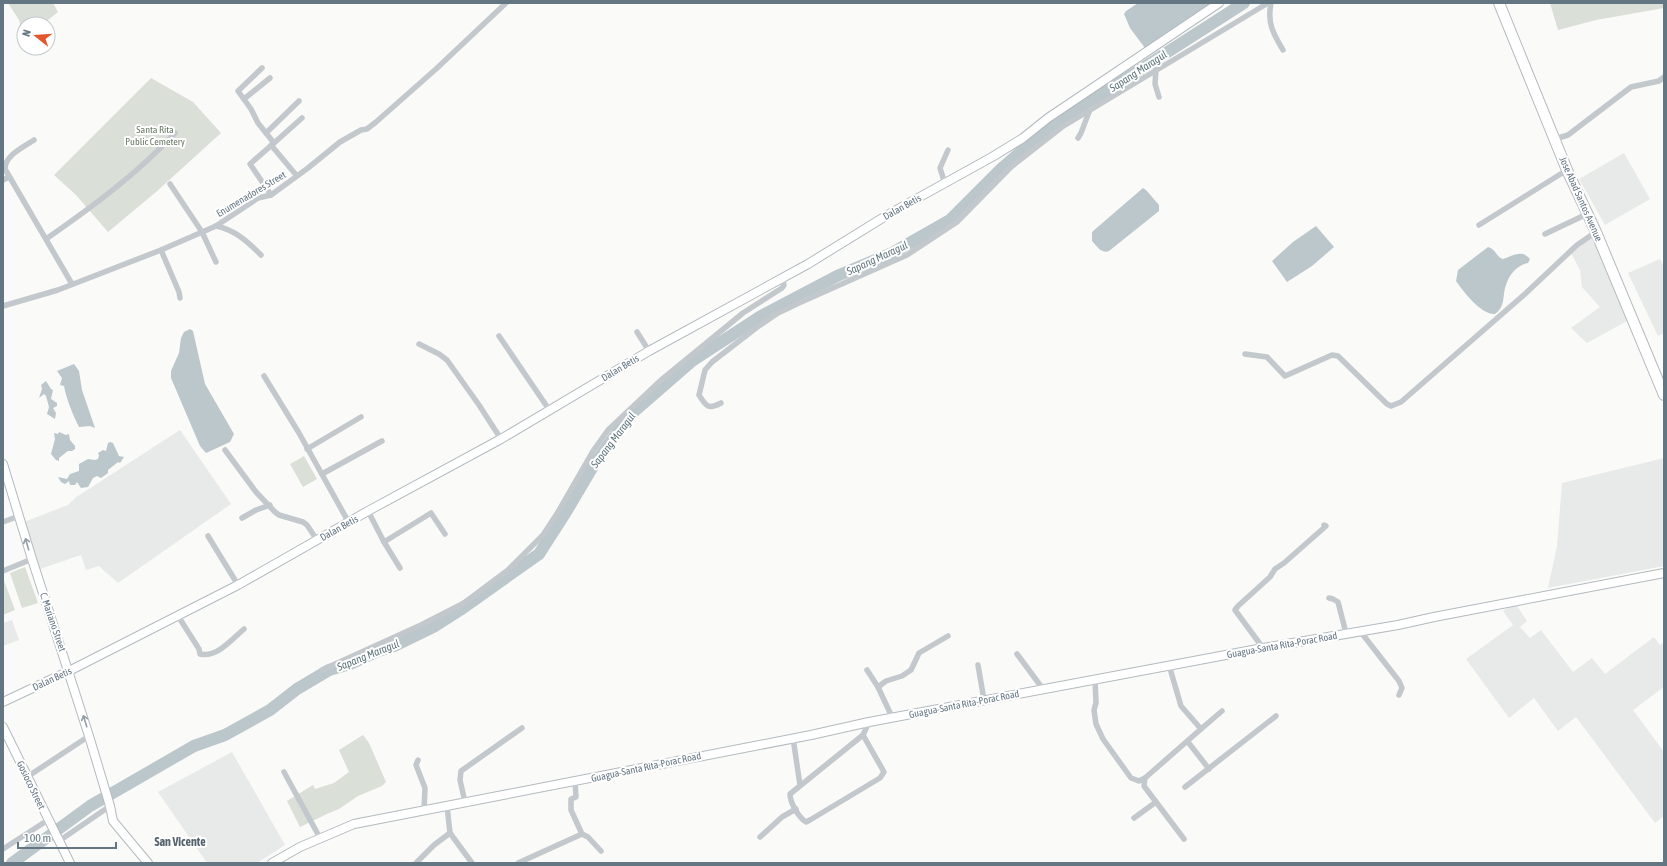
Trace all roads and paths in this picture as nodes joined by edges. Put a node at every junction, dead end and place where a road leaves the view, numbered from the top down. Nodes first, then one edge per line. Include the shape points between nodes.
1 (506, 3) edge
2 (1219, 3) edge
3 (1268, 3) edge
4 (1271, 3) edge
5 (1499, 3) edge
6 (1283, 50) dead end
7 (262, 68) dead end
8 (1156, 70) junction
9 (1664, 77) edge
10 (270, 78) dead end
11 (1159, 97) dead end
12 (244, 99) junction
13 (300, 101) dead end
14 (1089, 112) junction
15 (302, 118) dead end
16 (175, 133) dead end
17 (266, 133) junction
18 (1078, 138) dead end
19 (1555, 139) junction
20 (34, 140) dead end
21 (272, 144) junction
22 (948, 150) dead end
23 (1567, 170) junction
24 (297, 176) junction
25 (6, 179) edge
26 (170, 184) dead end
27 (945, 184) junction
28 (271, 195) junction
29 (1587, 214) junction
30 (1479, 225) dead end
31 (216, 226) junction
32 (202, 232) junction
33 (1596, 232) junction
34 (1545, 234) dead end
35 (46, 239) junction
36 (161, 250) junction
37 (261, 255) dead end
38 (216, 262) dead end
39 (782, 278) junction
40 (72, 284) junction
41 (180, 298) dead end
42 (3, 306) edge
43 (637, 332) dead end
44 (499, 336) dead end
45 (419, 344) dead end
46 (649, 351) junction
47 (1245, 354) dead end
48 (264, 376) dead end
49 (1664, 395) edge
50 (720, 403) dead end
51 (550, 411) junction
52 (361, 417) dead end
53 (501, 439) junction
54 (382, 441) dead end
55 (308, 449) junction
56 (225, 450) dead end
57 (3, 464) edge
58 (322, 474) junction
59 (270, 505) junction
60 (368, 511) junction
61 (20, 516) junction
62 (242, 518) dead end
63 (3, 522) edge
64 (349, 523) junction
65 (1324, 524) dead end
66 (445, 534) dead end
67 (208, 536) dead end
68 (317, 540) junction
69 (384, 542) junction
70 (32, 559) junction
71 (400, 568) dead end
72 (3, 571) edge
73 (1664, 573) edge
74 (238, 585) junction
75 (1329, 598) dead end
76 (178, 616) junction
77 (244, 629) dead end
78 (1360, 631) junction
79 (1346, 633) junction
80 (948, 636) dead end
81 (1263, 648) junction
82 (1017, 654) dead end
83 (978, 665) dead end
84 (1169, 665) junction
85 (322, 670) dead end
86 (867, 670) dead end
87 (69, 671) junction
88 (1095, 680) junction
89 (878, 687) junction
90 (1043, 689) junction
91 (1398, 695) dead end
92 (984, 700) junction
93 (3, 702) edge
94 (1222, 711) dead end
95 (1276, 716) dead end
96 (892, 717) junction
97 (869, 722) junction
98 (3, 727) edge
99 (522, 728) dead end
100 (1202, 728) junction
101 (863, 735) junction
102 (89, 736) junction
103 (793, 738) junction
104 (1188, 742) junction
105 (418, 760) dead end
106 (1209, 769) junction
107 (284, 772) dead end
108 (27, 777) junction
109 (1144, 778) junction
110 (575, 781) junction
111 (800, 785) junction
112 (1185, 787) dead end
113 (465, 802) junction
114 (1156, 802) junction
115 (110, 805) junction
116 (447, 806) junction
117 (796, 809) junction
118 (424, 810) junction
119 (1134, 818) dead end
120 (49, 822) junction
121 (450, 833) junction
122 (582, 834) junction
123 (760, 837) dead end
124 (320, 838) junction
125 (1184, 839) dead end
126 (59, 840) junction
127 (3, 848) edge
128 (601, 851) dead end
129 (70, 863) edge
130 (148, 863) edge
131 (272, 863) edge
132 (416, 863) edge
133 (472, 863) edge
134 (518, 863) edge

1 - 24 street, Enumenadores Street via 376,122 340,142
2 - 27 street, Dalan Betis via 1048,118 1023,138
3 - 8 street
4 - 6 street via 1270,24
5 - 19 highway, Jose Abad Santos Avenue
7 - 12 street via 238,89
8 - 11 street via 1154,84
8 - 14 street
9 - 19 street via 1659,81 1631,87 1568,136
10 - 12 street
12 - 17 street
13 - 17 street
14 - 18 street
14 - 50 street via 1062,127 1011,167 957,222 933,238 907,255 778,313 712,362 704,370 699,395 710,407
15 - 21 street
16 - 35 street via 119,186
17 - 21 street
19 - 23 highway, Jose Abad Santos Avenue
20 - 25 street via 7,161
21 - 24 street
21 - 28 street via 250,164
22 - 27 street via 940,168
23 - 29 highway, Jose Abad Santos Avenue
23 - 30 street
24 - 28 street, Enumenadores Street
25 - 35 street
26 - 32 street
27 - 39 street, Dalan Betis
28 - 31 street, Enumenadores Street via 258,198
29 - 33 highway, Jose Abad Santos Avenue
29 - 34 street
31 - 32 street, Enumenadores Street
31 - 37 street via 227,228 241,236
32 - 36 street, Enumenadores Street
32 - 38 street
33 - 47 street via 1577,245 1395,405 1386,404 1335,354 1285,376 1267,357
33 - 49 highway, Jose Abad Santos Avenue
35 - 40 street
36 - 40 street, Enumenadores Street
36 - 41 street
39 - 46 street, Dalan Betis
39 - 85 street via 782,288 743,313 660,381 608,430 543,535 508,570 464,603
40 - 42 street, Enumenadores Street
43 - 46 street
44 - 51 street
45 - 53 street via 447,360
46 - 51 street, Dalan Betis
48 - 55 street
51 - 53 street, Dalan Betis
52 - 55 street
53 - 60 street, Dalan Betis
54 - 58 street
55 - 58 street
56 - 59 street via 256,492
57 - 61 street, C. Mariano Street
58 - 64 street
59 - 62 street
59 - 68 street via 279,515 307,525
60 - 64 street, Dalan Betis
60 - 69 street
61 - 63 street
70 -> 61 street, C. Mariano Street
64 - 68 street, Dalan Betis
65 - 81 street via 1326,526 1275,569 1236,610
66 - 69 street via 431,513
67 - 74 street
68 - 74 street, Dalan Betis
69 - 71 street
70 - 72 street
70 - 87 street, C. Mariano Street
73 - 78 street, Guagua-Santa Rita-Porac Road
74 - 76 street, Dalan Betis
75 - 79 street via 1338,602
76 - 77 street via 200,654 215,653
76 - 87 street, Dalan Betis
78 - 79 street, Guagua-Santa Rita-Porac Road
78 - 91 street via 1399,681 1402,688
79 - 81 street, Guagua-Santa Rita-Porac Road
80 - 89 street via 919,653 910,670 902,676 886,681
81 - 84 street, Guagua-Santa Rita-Porac Road
82 - 90 street
83 - 92 street
84 - 88 street, Guagua-Santa Rita-Porac Road
84 - 100 street via 1181,706
86 - 89 street
87 - 93 street, Dalan Betis
102 -> 87 street, C. Mariano Street
88 - 90 street, Guagua-Santa Rita-Porac Road
88 - 109 street via 1094,710 1096,724 1103,739 1131,778 1139,781
89 - 96 street
90 - 92 street, Guagua-Santa Rita-Porac Road
92 - 96 street, Guagua-Santa Rita-Porac Road
94 - 100 street
95 - 106 street
96 - 97 street, Guagua-Santa Rita-Porac Road
97 - 101 street
97 - 103 street, Guagua-Santa Rita-Porac Road
98 - 108 street, Gosioco Street
99 - 113 street via 461,772 460,780
100 - 104 street
101 - 111 street
101 - 117 street via 884,772 880,778 806,822
102 - 108 street
102 - 115 street, C. Mariano Street
103 - 110 street, Guagua-Santa Rita-Porac Road
103 - 111 street
104 - 106 street
104 - 109 street
105 - 118 street via 416,765 425,788
106 - 112 street
107 - 124 street
108 - 120 street, Gosioco Street
109 - 114 street via 1144,786
110 - 113 street, Guagua-Santa Rita-Porac Road
110 - 122 street via 576,797 571,799 571,810
111 - 117 street via 790,794
113 - 116 street, Guagua-Santa Rita-Porac Road
114 - 119 street
114 - 125 street
115 - 126 street
115 - 130 street, C. Mariano Street via 113,821
116 - 118 street, Guagua-Santa Rita-Porac Road
116 - 121 street
117 - 123 street via 782,817
118 - 124 street, Guagua-Santa Rita-Porac Road via 354,824
120 - 126 street, Gosioco Street
120 - 127 street
121 - 132 street
121 - 133 street
122 - 128 street
122 - 134 street
124 - 131 street, Guagua-Santa Rita-Porac Road
126 - 129 street, Gosioco Street

